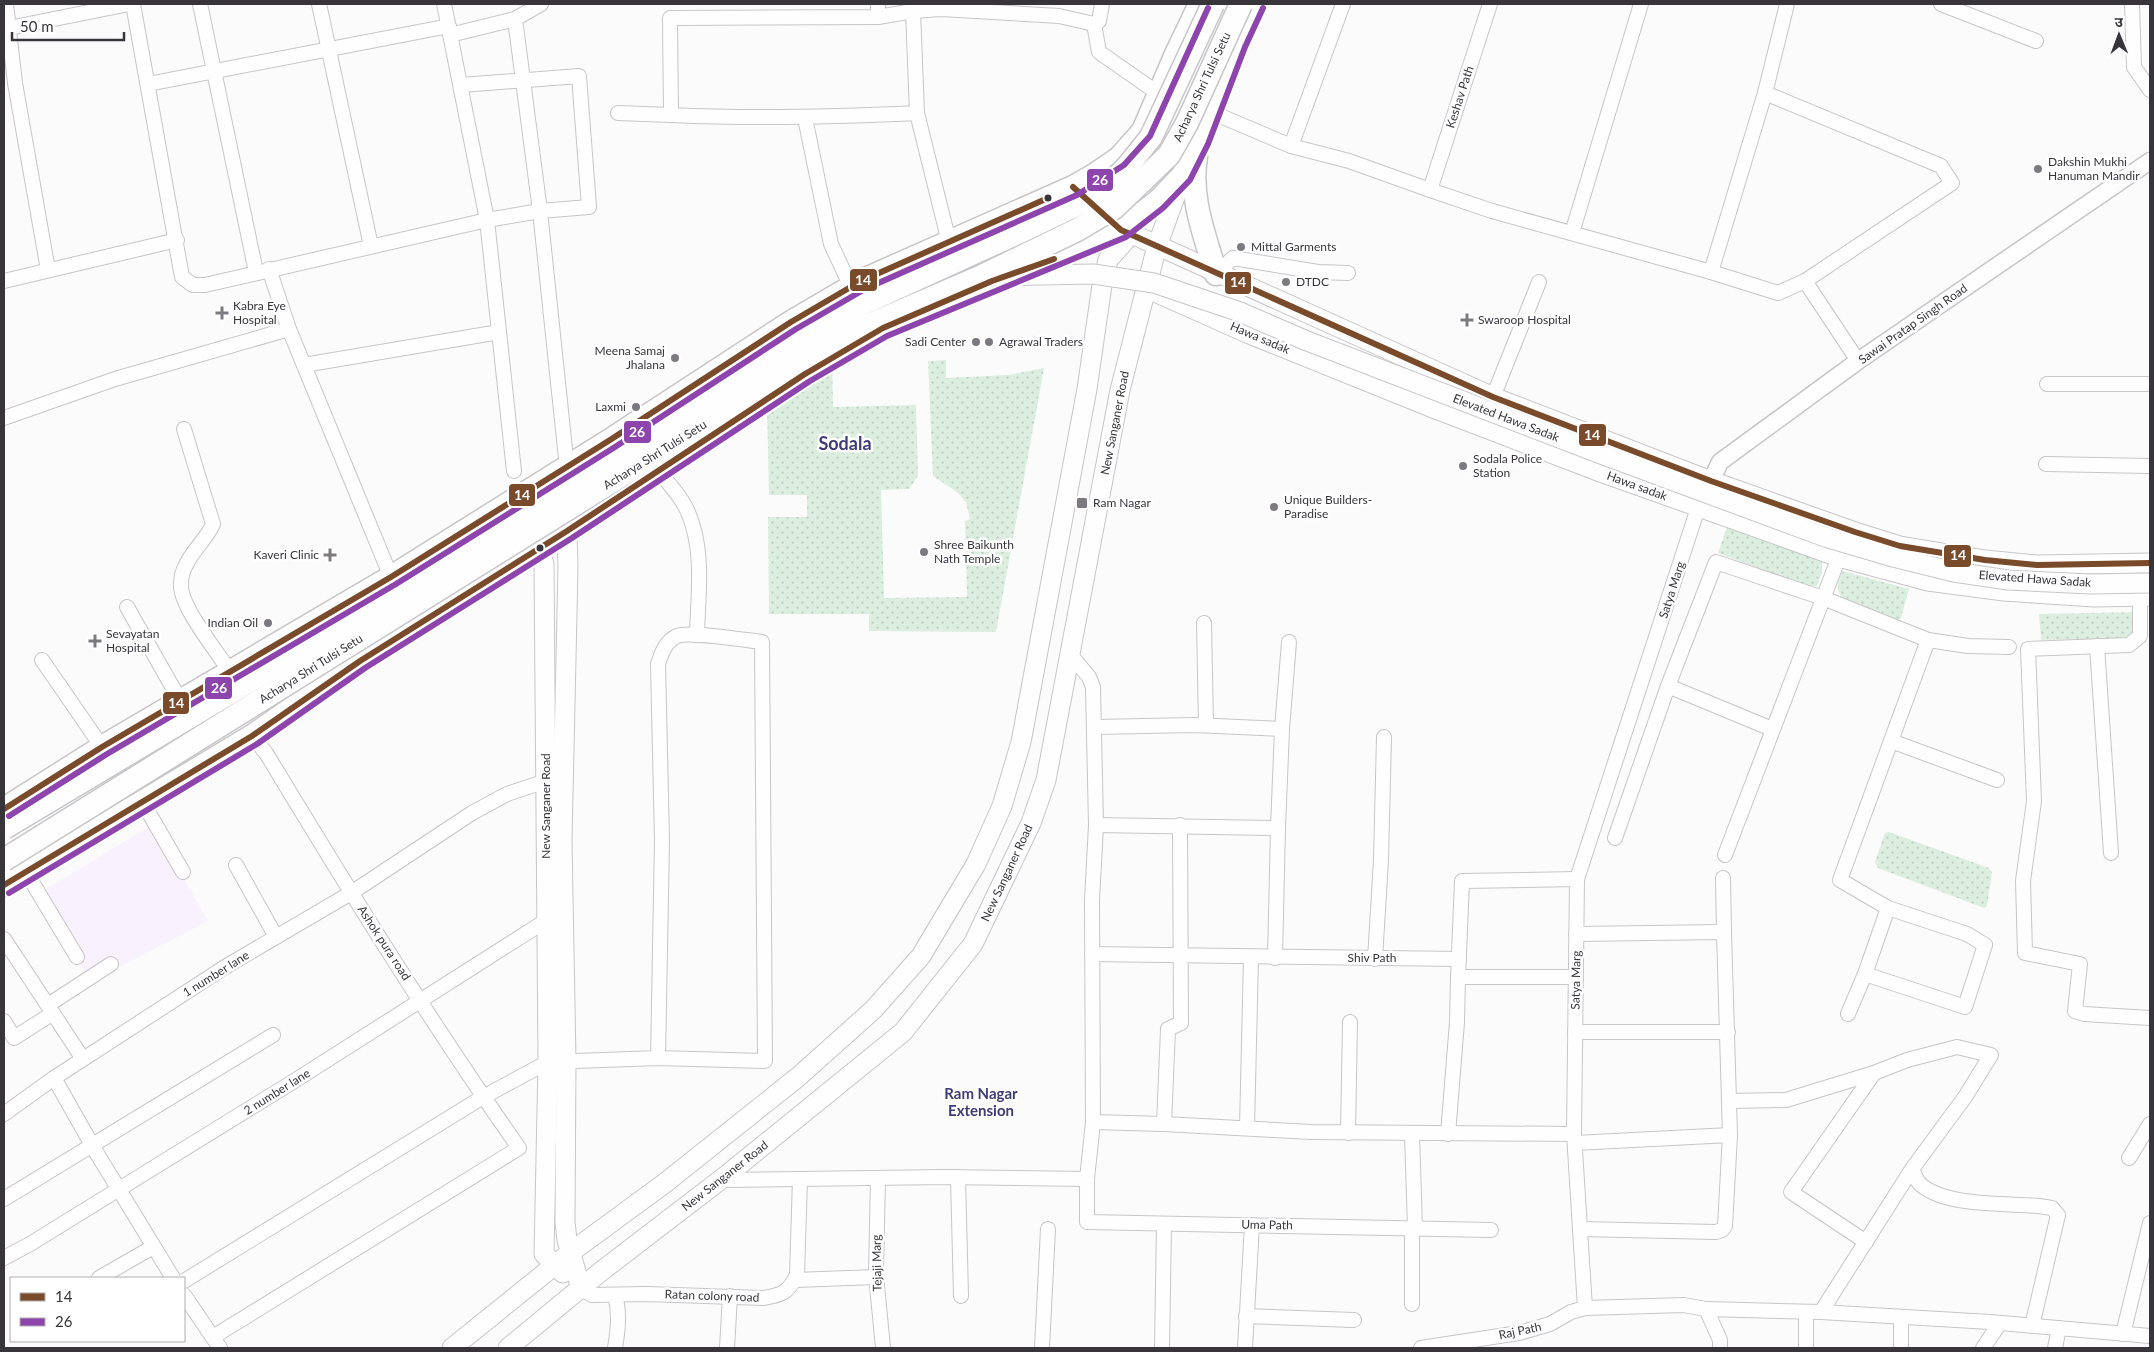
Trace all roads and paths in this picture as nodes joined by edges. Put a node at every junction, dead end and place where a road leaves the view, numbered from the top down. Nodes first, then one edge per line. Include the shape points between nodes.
1 (6, 4) edge
2 (129, 4) edge
3 (133, 4) edge
4 (200, 4) edge
5 (319, 4) edge
6 (444, 4) edge
7 (540, 4) edge
8 (1102, 4) edge
9 (1200, 4) edge
10 (1213, 4) edge
11 (1241, 4) edge
12 (1255, 4) edge
13 (1343, 4) edge
14 (1490, 4) edge
15 (1641, 4) edge
16 (1786, 4) edge
17 (1941, 4) edge
18 (2132, 4) edge
19 (878, 10) edge
20 (912, 11) junction
21 (515, 19) junction
22 (1094, 24) junction
23 (7, 29) edge
24 (450, 30) junction
25 (2036, 41) dead end
26 (328, 48) junction
27 (214, 70) junction
28 (524, 82) junction
29 (148, 84) junction
30 (460, 85) junction
31 (2150, 90) edge
32 (1765, 93) junction
33 (1159, 94) junction
34 (1211, 112) junction
35 (618, 113) dead end
36 (917, 113) junction
37 (671, 116) junction
38 (805, 118) junction
39 (1200, 141) junction
40 (1291, 146) junction
41 (2150, 163) edge
42 (1183, 175) junction
43 (1073, 187) junction
44 (1430, 190) junction
45 (1048, 198) junction
46 (540, 212) junction
47 (487, 220) junction
48 (1126, 232) junction
49 (1572, 233) junction
50 (177, 240) junction
51 (949, 242) junction
52 (1092, 243) junction
53 (372, 246) junction
54 (1157, 246) junction
55 (1108, 260) junction
56 (48, 270) junction
57 (262, 270) junction
58 (1711, 272) junction
59 (1216, 274) junction
60 (1348, 274) dead end
61 (982, 276) junction
62 (4, 281) edge
63 (1805, 281) junction
64 (1539, 282) dead end
65 (851, 287) junction
66 (1147, 288) junction
67 (289, 330) junction
68 (499, 332) junction
69 (1858, 361) junction
70 (304, 365) junction
71 (2047, 384) dead end
72 (2150, 384) edge
73 (1493, 397) junction
74 (4, 418) edge
75 (184, 430) dead end
76 (2046, 464) dead end
77 (2150, 466) edge
78 (567, 468) junction
79 (658, 470) junction
80 (514, 471) dead end
81 (546, 480) junction
82 (1711, 481) junction
83 (516, 498) junction
84 (1698, 508) junction
85 (567, 531) junction
86 (540, 548) junction
87 (1839, 557) junction
88 (2150, 563) edge
89 (391, 577) junction
90 (2147, 592) edge
91 (1823, 598) junction
92 (127, 607) dead end
93 (1204, 624) dead end
94 (698, 635) junction
95 (1928, 640) junction
96 (1289, 642) dead end
97 (2097, 646) junction
98 (2010, 647) dead end
99 (1070, 654) junction
100 (42, 660) dead end
101 (231, 672) junction
102 (1668, 686) junction
103 (181, 702) junction
104 (1206, 725) junction
105 (1094, 727) junction
106 (1282, 728) junction
107 (1772, 729) junction
108 (252, 736) junction
109 (1384, 737) dead end
110 (1891, 742) junction
111 (102, 747) junction
112 (1997, 780) dead end
113 (546, 781) junction
114 (142, 801) junction
115 (4, 808) edge
116 (1180, 825) junction
117 (1096, 826) junction
118 (4, 828) edge
119 (1278, 828) junction
120 (1615, 838) dead end
121 (2111, 853) dead end
122 (1725, 855) dead end
123 (4, 860) edge
124 (236, 865) dead end
125 (26, 872) junction
126 (182, 872) dead end
127 (1723, 878) dead end
128 (1577, 879) junction
129 (4, 885) edge
130 (351, 893) junction
131 (1888, 908) junction
132 (547, 920) junction
133 (1724, 932) junction
134 (1576, 934) junction
135 (276, 938) junction
136 (4, 939) edge
137 (1092, 954) junction
138 (77, 957) dead end
139 (1182, 957) junction
140 (1251, 957) junction
141 (1275, 958) junction
142 (1376, 958) junction
143 (1459, 959) junction
144 (111, 964) dead end
145 (1865, 974) junction
146 (1576, 977) junction
147 (1458, 978) junction
148 (420, 1000) junction
149 (50, 1009) junction
150 (1848, 1014) dead end
151 (2150, 1018) edge
152 (4, 1021) edge
153 (1350, 1022) dead end
154 (1575, 1032) junction
155 (1728, 1032) junction
156 (273, 1036) dead end
157 (9, 1041) edge
158 (658, 1058) junction
159 (84, 1059) junction
160 (566, 1061) junction
161 (548, 1062) junction
162 (1874, 1073) junction
163 (54, 1078) junction
164 (483, 1097) junction
165 (1729, 1101) junction
166 (4, 1114) edge
167 (1093, 1122) junction
168 (1164, 1124) junction
169 (2150, 1124) edge
170 (1246, 1128) junction
171 (1348, 1132) junction
172 (1412, 1134) junction
173 (1448, 1134) junction
174 (1730, 1135) junction
175 (1575, 1138) junction
176 (92, 1145) junction
177 (2129, 1158) dead end
178 (1912, 1169) junction
179 (958, 1177) junction
180 (878, 1178) junction
181 (800, 1179) junction
182 (1087, 1179) junction
183 (721, 1180) junction
184 (118, 1189) junction
185 (4, 1200) edge
186 (2150, 1223) edge
187 (1164, 1224) junction
188 (1252, 1225) junction
189 (1413, 1228) junction
190 (1048, 1229) dead end
191 (1580, 1229) junction
192 (1491, 1230) dead end
193 (1866, 1242) junction
194 (153, 1247) junction
195 (571, 1252) junction
196 (4, 1258) edge
197 (555, 1265) junction
198 (101, 1277) edge
199 (171, 1277) edge
200 (876, 1277) junction
201 (185, 1280) edge
202 (794, 1280) junction
203 (581, 1289) junction
204 (615, 1295) junction
205 (185, 1296) edge
206 (730, 1296) junction
207 (962, 1296) dead end
208 (1412, 1304) dead end
209 (1585, 1308) junction
210 (1706, 1310) junction
211 (1806, 1312) junction
212 (1821, 1312) junction
213 (1246, 1316) junction
214 (1901, 1317) junction
215 (1354, 1320) dead end
216 (2000, 1323) junction
217 (2032, 1326) junction
218 (2059, 1328) junction
219 (2123, 1334) junction
220 (2150, 1336) edge
221 (216, 1342) edge
222 (1445, 1346) edge
223 (452, 1348) edge
224 (508, 1348) edge
225 (614, 1348) edge
226 (727, 1348) edge
227 (883, 1348) edge
228 (1042, 1348) edge
229 (1162, 1348) edge
230 (1245, 1348) edge
231 (1421, 1348) edge
232 (1720, 1348) edge
233 (1806, 1348) edge
234 (1901, 1348) edge
235 (1983, 1348) edge
236 (2055, 1348) edge

1 - 23 street
2 - 23 street
3 - 29 street
4 - 27 street
5 - 26 street
6 - 24 street
7 - 21 street
8 - 22 street via 1099,21
9 - 33 highway
10 - 118 highway, Acharya Shri Tulsi Setu, bridge via 1151,137 1099,194 862,304 305,648
11 - 61 highway, Acharya Shri Tulsi Setu, bridge via 1169,155 1114,208 1077,230
12 - 34 highway
13 - 40 street
14 - 44 street, Keshav Path
15 - 49 street
16 - 32 street
17 - 25 street
18 - 31 street via 2134,67
19 - 20 street
19 - 37 street via 670,18
20 - 22 street via 941,9 1059,16
20 - 36 street
21 - 24 street
21 - 28 street
22 - 33 street via 1099,52
23 - 56 street
24 - 26 street
24 - 30 street
26 - 27 street
26 - 53 street
27 - 29 street
27 - 57 street
28 - 30 street
28 - 46 street
28 - 46 street via 579,76 588,207
29 - 50 street
30 - 47 street
32 - 58 street
32 - 63 street via 1941,166 1952,183
33 - 43 highway via 1143,131 1119,158
34 - 39 highway
34 - 40 street
35 - 37 street
36 - 38 street
36 - 51 street
37 - 38 street
38 - 65 street via 831,244
39 - 42 highway
39 - 59 highway via 1194,185 1197,209
40 - 44 street via 1349,160
41 - 69 street, Sawai Pratap Singh Road
42 - 48 highway
42 - 54 main road, New Sanganer Road
43 - 45 highway
43 - 48 main road
44 - 49 street
45 - 51 highway
45 - 52 main road
46 - 47 street
46 - 78 street
47 - 53 street
47 - 68 street
48 - 52 highway
48 - 54 main road
48 - 55 main road
49 - 58 street
50 - 56 street
50 - 57 street via 182,277 193,285 205,285
51 - 65 highway
52 - 55 main road
52 - 79 highway via 883,328 805,374
53 - 57 street
54 - 59 main road
54 - 66 main road, New Sanganer Road
55 - 66 main road
55 - 195 main road via 1021,742 1002,806 976,864 921,956 873,1010 798,1076 673,1177
56 - 62 street
57 - 67 street
58 - 63 street via 1778,293
59 - 60 street via 1233,258
59 - 73 main road
61 - 90 main road, Elevated Hawa Sadak, bridge via 1093,274 1154,282 1828,538 1954,572
61 - 123 highway, Acharya Shri Tulsi Setu, bridge via 850,333
63 - 69 street
64 - 73 street
65 - 78 highway via 791,322
66 - 84 main road, Hawa sadak via 1375,385
66 - 99 main road, New Sanganer Road via 1120,390
67 - 70 street
67 - 74 street via 115,379
68 - 70 street
68 - 80 street
69 - 82 street, Sawai Pratap Singh Road via 1720,462
70 - 89 street
71 - 72 street
73 - 82 main road
75 - 101 street via 213,524 185,566 180,584 185,605
76 - 77 street
78 - 81 highway
79 - 85 highway
79 - 94 street via 687,508 696,534
81 - 83 highway
81 - 85 main road, New Sanganer Road
82 - 84 street, Sawai Pratap Singh Road
82 - 88 main road via 1900,546 2037,565
83 - 86 main road, New Sanganer Road
83 - 89 highway
84 - 87 main road, Hawa sadak
84 - 128 street, Satya Marg
85 - 86 highway
85 - 160 main road, New Sanganer Road via 562,840
86 - 108 highway via 360,661
86 - 113 main road, New Sanganer Road via 544,564
87 - 90 main road, Hawa sadak via 1928,581 2004,591 2094,597
87 - 91 street
89 - 101 highway
90 - 97 street via 2140,636 2129,645
91 - 95 street
91 - 102 street via 1716,562
91 - 107 street
92 - 103 street
93 - 104 street
94 - 158 street via 678,636 664,647 658,664 662,841
94 - 158 street via 762,642 765,1061
95 - 98 street via 1968,646
95 - 110 street
96 - 106 street
97 - 121 street
97 - 151 street via 2028,649 2034,801 2023,881 2025,953 2080,964 2075,1011
99 - 105 street via 1092,682
99 - 183 main road, New Sanganer Road via 1046,780 1031,823 973,944 903,1032
100 - 111 street
101 - 103 highway
102 - 107 street
102 - 120 street
103 - 111 highway
104 - 105 street
104 - 106 street
105 - 117 street
106 - 119 street
107 - 122 street
108 - 114 highway
108 - 130 street, Ashok pura road via 266,753
109 - 142 street
110 - 112 street
110 - 131 street via 1840,880
111 - 115 highway
113 - 130 street, 1 number lane via 506,794 472,813
113 - 132 main road, New Sanganer Road
114 - 125 highway
114 - 126 street
116 - 117 street
116 - 119 street
116 - 139 street
117 - 137 street
119 - 141 street
124 - 135 street
125 - 129 highway
125 - 138 street
127 - 133 street
128 - 134 street, Satya Marg
128 - 143 street via 1462,881
130 - 135 street, 1 number lane
130 - 148 street, Ashok pura road
131 - 145 street
131 - 145 street via 1968,934 1985,945 1965,1007
132 - 148 street, 2 number lane
132 - 161 main road, New Sanganer Road
133 - 134 street
133 - 155 street
134 - 146 street, Satya Marg
135 - 159 street, 1 number lane
136 - 149 street
137 - 139 street, Shiv Path
137 - 167 street
139 - 140 street, Shiv Path
139 - 168 street via 1181,1023 1168,1029
140 - 141 street, Shiv Path
140 - 170 street
141 - 142 street, Shiv Path
142 - 143 street, Shiv Path
143 - 147 street
144 - 149 street
145 - 150 street
146 - 147 street
146 - 154 street, Satya Marg
147 - 173 street
148 - 164 street, Ashok pura road
148 - 184 street, 2 number lane
149 - 157 street
149 - 159 street
152 - 157 street
153 - 171 street
154 - 155 street
154 - 175 street, Satya Marg
155 - 165 street
156 - 176 street
158 - 160 street
159 - 163 street, 1 number lane
160 - 161 street
160 - 195 main road, New Sanganer Road via 565,1222
161 - 164 street
161 - 197 main road, New Sanganer Road via 544,1254
162 - 165 street via 1786,1100
162 - 178 street via 1907,1060 1957,1047 1990,1056 1965,1097
162 - 193 street via 1791,1192
163 - 166 street
163 - 176 street
164 - 201 street
164 - 221 street, Ashok pura road via 519,1148
165 - 174 street
167 - 168 street
167 - 182 street
168 - 170 street
169 - 177 street
170 - 171 street
171 - 172 street
172 - 173 street
172 - 189 street
173 - 175 street
174 - 175 street
174 - 191 street via 1722,1230
175 - 191 street, Satya Marg
176 - 184 street
176 - 185 street
178 - 193 street
178 - 217 street via 1918,1182 1953,1200 2039,1206 2052,1208 2058,1215
179 - 180 street
179 - 182 street
179 - 207 street
180 - 181 street
180 - 200 street, Tejaji Marg
181 - 183 street
181 - 202 street via 797,1275
182 - 187 street, Uma Path via 1087,1222
183 - 203 main road, New Sanganer Road
184 - 194 street
184 - 196 street, 2 number lane
186 - 219 street
187 - 188 street, Uma Path
187 - 229 street
188 - 189 street, Uma Path
188 - 213 street
189 - 192 street, Uma Path
189 - 208 street
190 - 228 street
191 - 209 street, Satya Marg
193 - 212 street
194 - 198 street
194 - 199 street
195 - 197 main road
195 - 203 main road, New Sanganer Road
197 - 203 main road, New Sanganer Road
197 - 223 main road
200 - 202 street
200 - 227 street, Tejaji Marg
202 - 206 street, Ratan colony road via 791,1288 778,1296
203 - 204 street, Ratan colony road via 592,1295
203 - 224 main road, New Sanganer Road
204 - 206 street, Ratan colony road
204 - 225 street via 618,1332
205 - 221 street
206 - 226 street
209 - 210 street via 1684,1305
209 - 222 street, Raj Path via 1550,1324 1519,1333
210 - 211 street
210 - 232 street via 1720,1340
211 - 212 street
211 - 233 street
212 - 214 street
213 - 215 street
213 - 230 street
214 - 216 street
214 - 234 street
216 - 217 street
216 - 235 street
217 - 218 street
218 - 219 street
218 - 236 street
219 - 220 street
222 - 231 street, Raj Path

